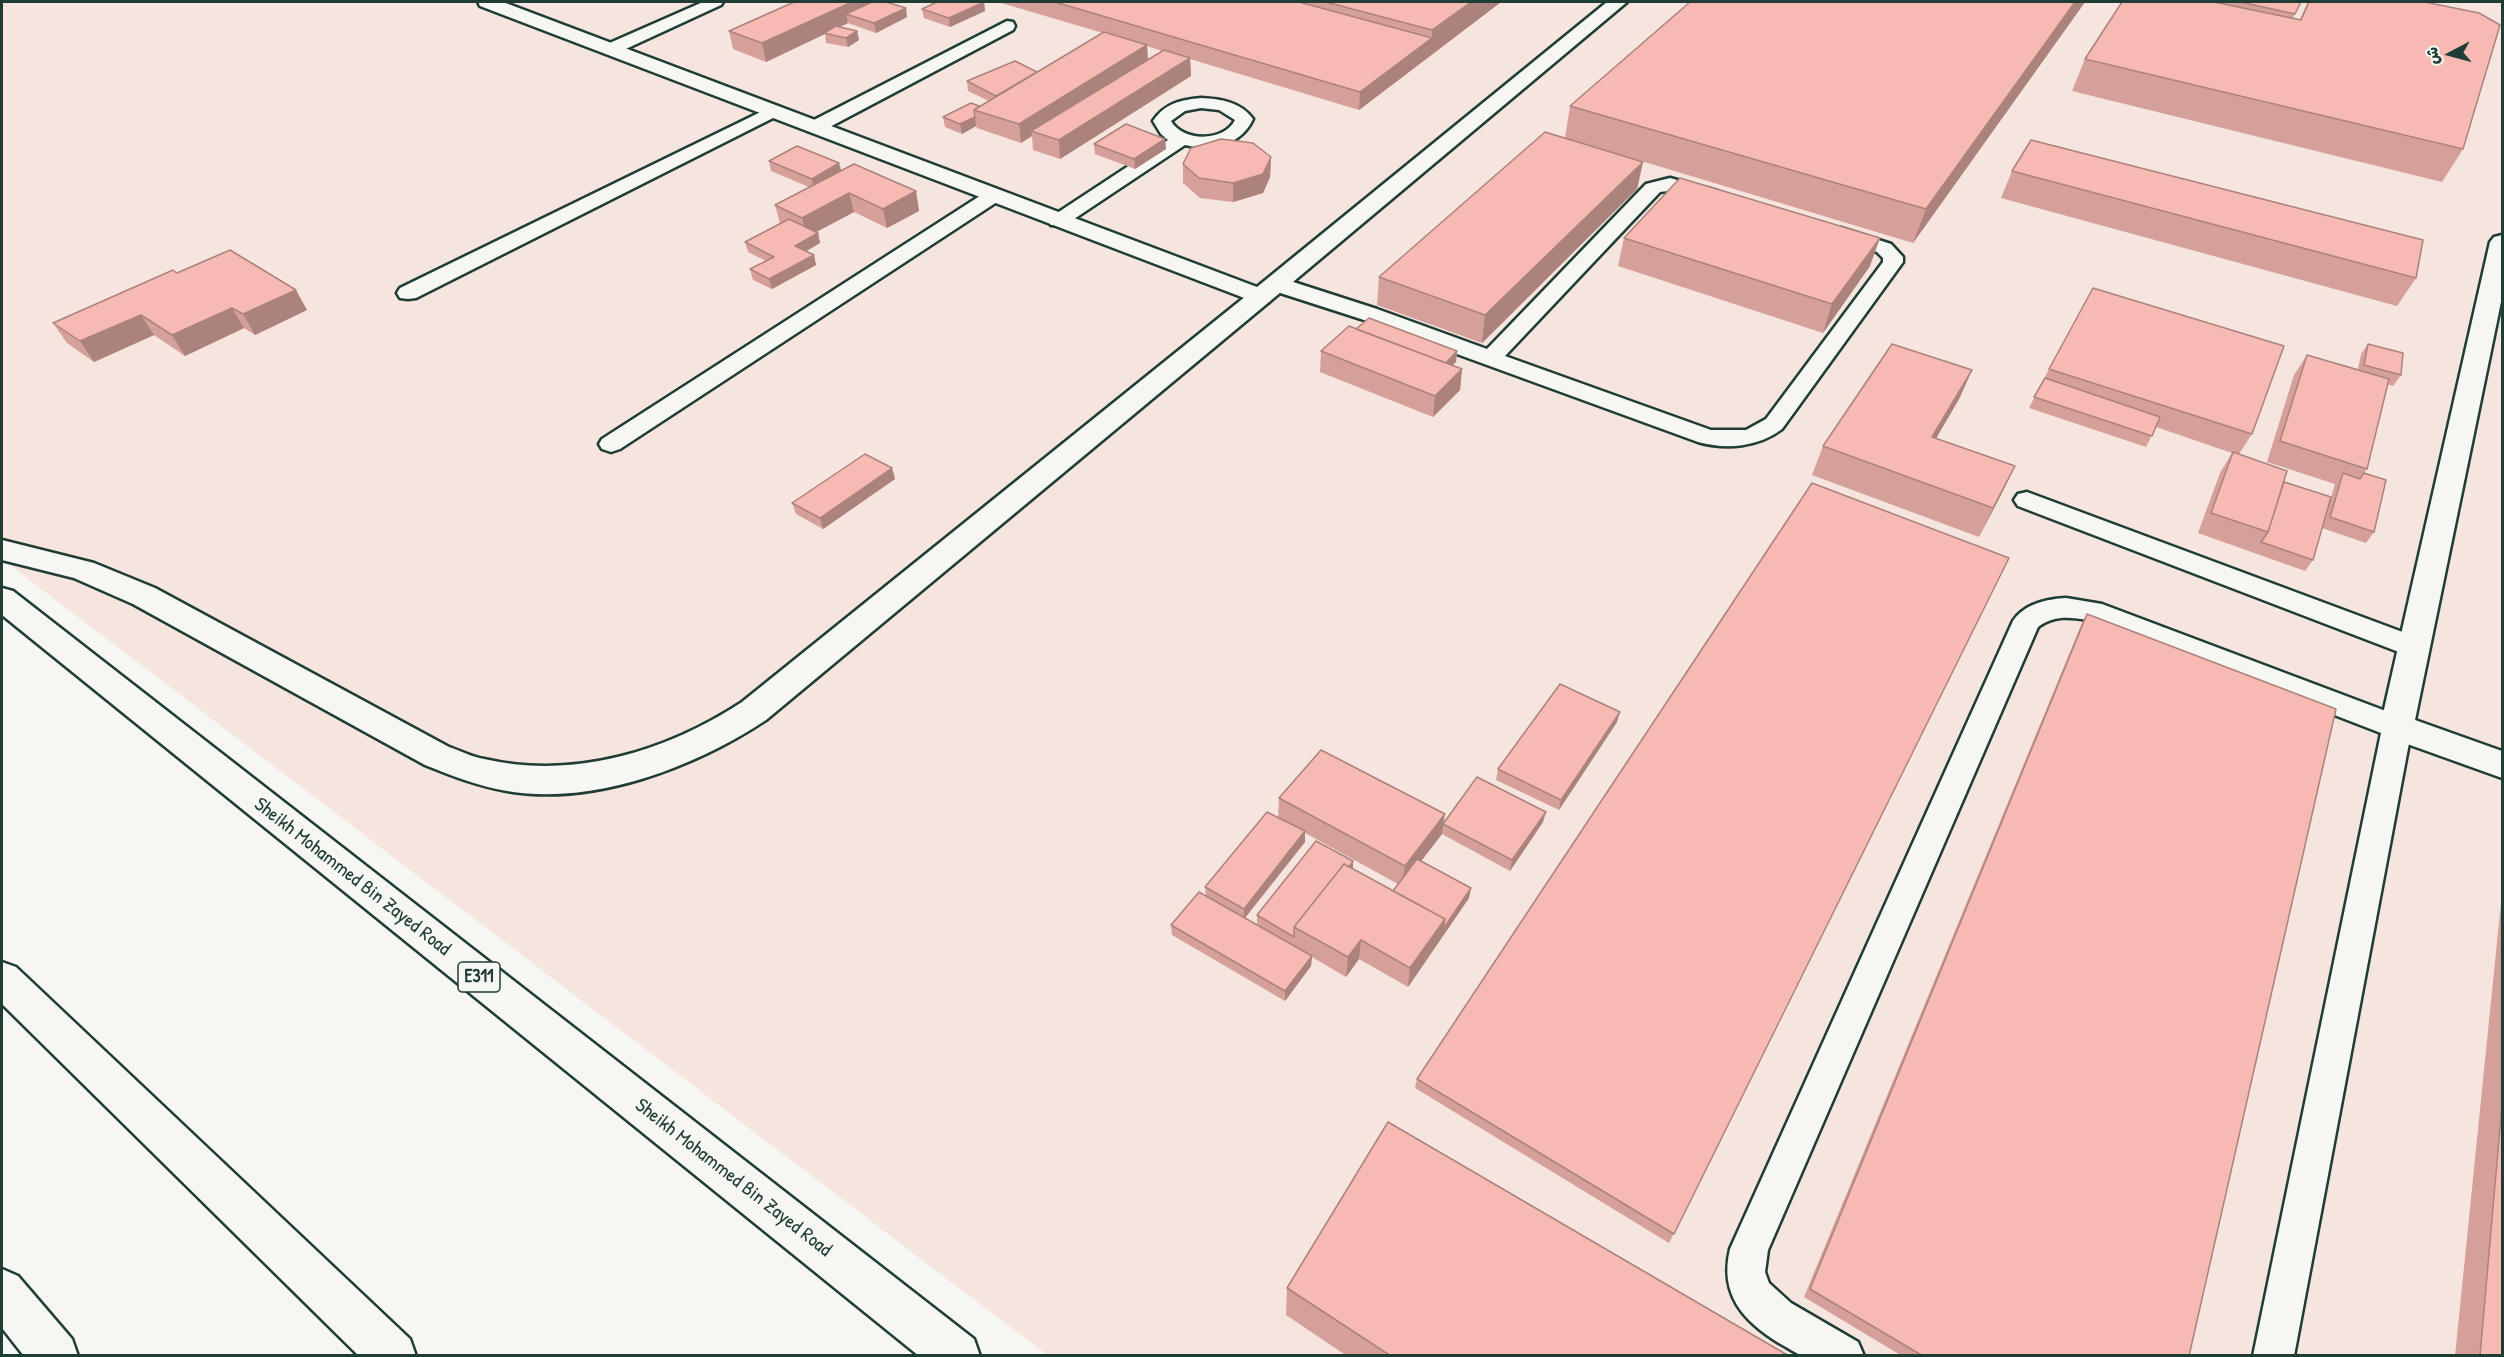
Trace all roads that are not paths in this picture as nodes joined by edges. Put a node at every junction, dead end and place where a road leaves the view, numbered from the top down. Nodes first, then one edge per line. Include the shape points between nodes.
1 (487, 2) edge
2 (1618, 2) edge
3 (705, 3) edge
4 (1007, 26) dead end
5 (611, 49) junction
6 (773, 111) junction
7 (815, 127) junction
8 (1182, 139) dead end
9 (993, 196) junction
10 (1732, 202) edge
11 (1058, 221) junction
12 (1821, 228) edge
13 (2502, 242) edge
14 (1268, 291) junction
15 (408, 293) dead end
16 (1490, 359) junction
17 (611, 444) dead end
18 (2027, 500) dead end
19 (2, 550) edge
20 (2, 599) edge
21 (2414, 647) junction
22 (2397, 727) junction
23 (2502, 765) edge
24 (2, 979) edge
25 (2, 1292) edge
26 (54, 1356) edge
27 (393, 1356) edge
28 (957, 1356) edge
29 (1845, 1356) edge
30 (2273, 1356) edge

1 - 5 main road
2 - 14 main road
3 - 5 lane
4 - 7 lane
5 - 6 main road
6 - 7 main road
6 - 15 lane
7 - 9 main road
8 - 11 lane
9 - 11 main road
9 - 17 lane
10 - 16 lane via 1670,184 1656,185
11 - 14 main road
12 - 16 lane via 1884,248 1893,262 1764,433 1737,439 1707,437
13 - 21 main road
14 - 16 lane via 1369,314
14 - 19 main road via 754,711 684,749 592,776 538,779 486,774 437,756 144,596 82,570
18 - 21 lane
20 - 28 main road, Sheikh Mohammed Bin Zayed Road / E311
21 - 22 main road
22 - 23 main road
22 - 29 lane via 2092,612 2052,608 2037,612 2027,621 1745,1264 1748,1285 1758,1302 1774,1316
22 - 30 lane
24 - 27 main road
25 - 26 main road

